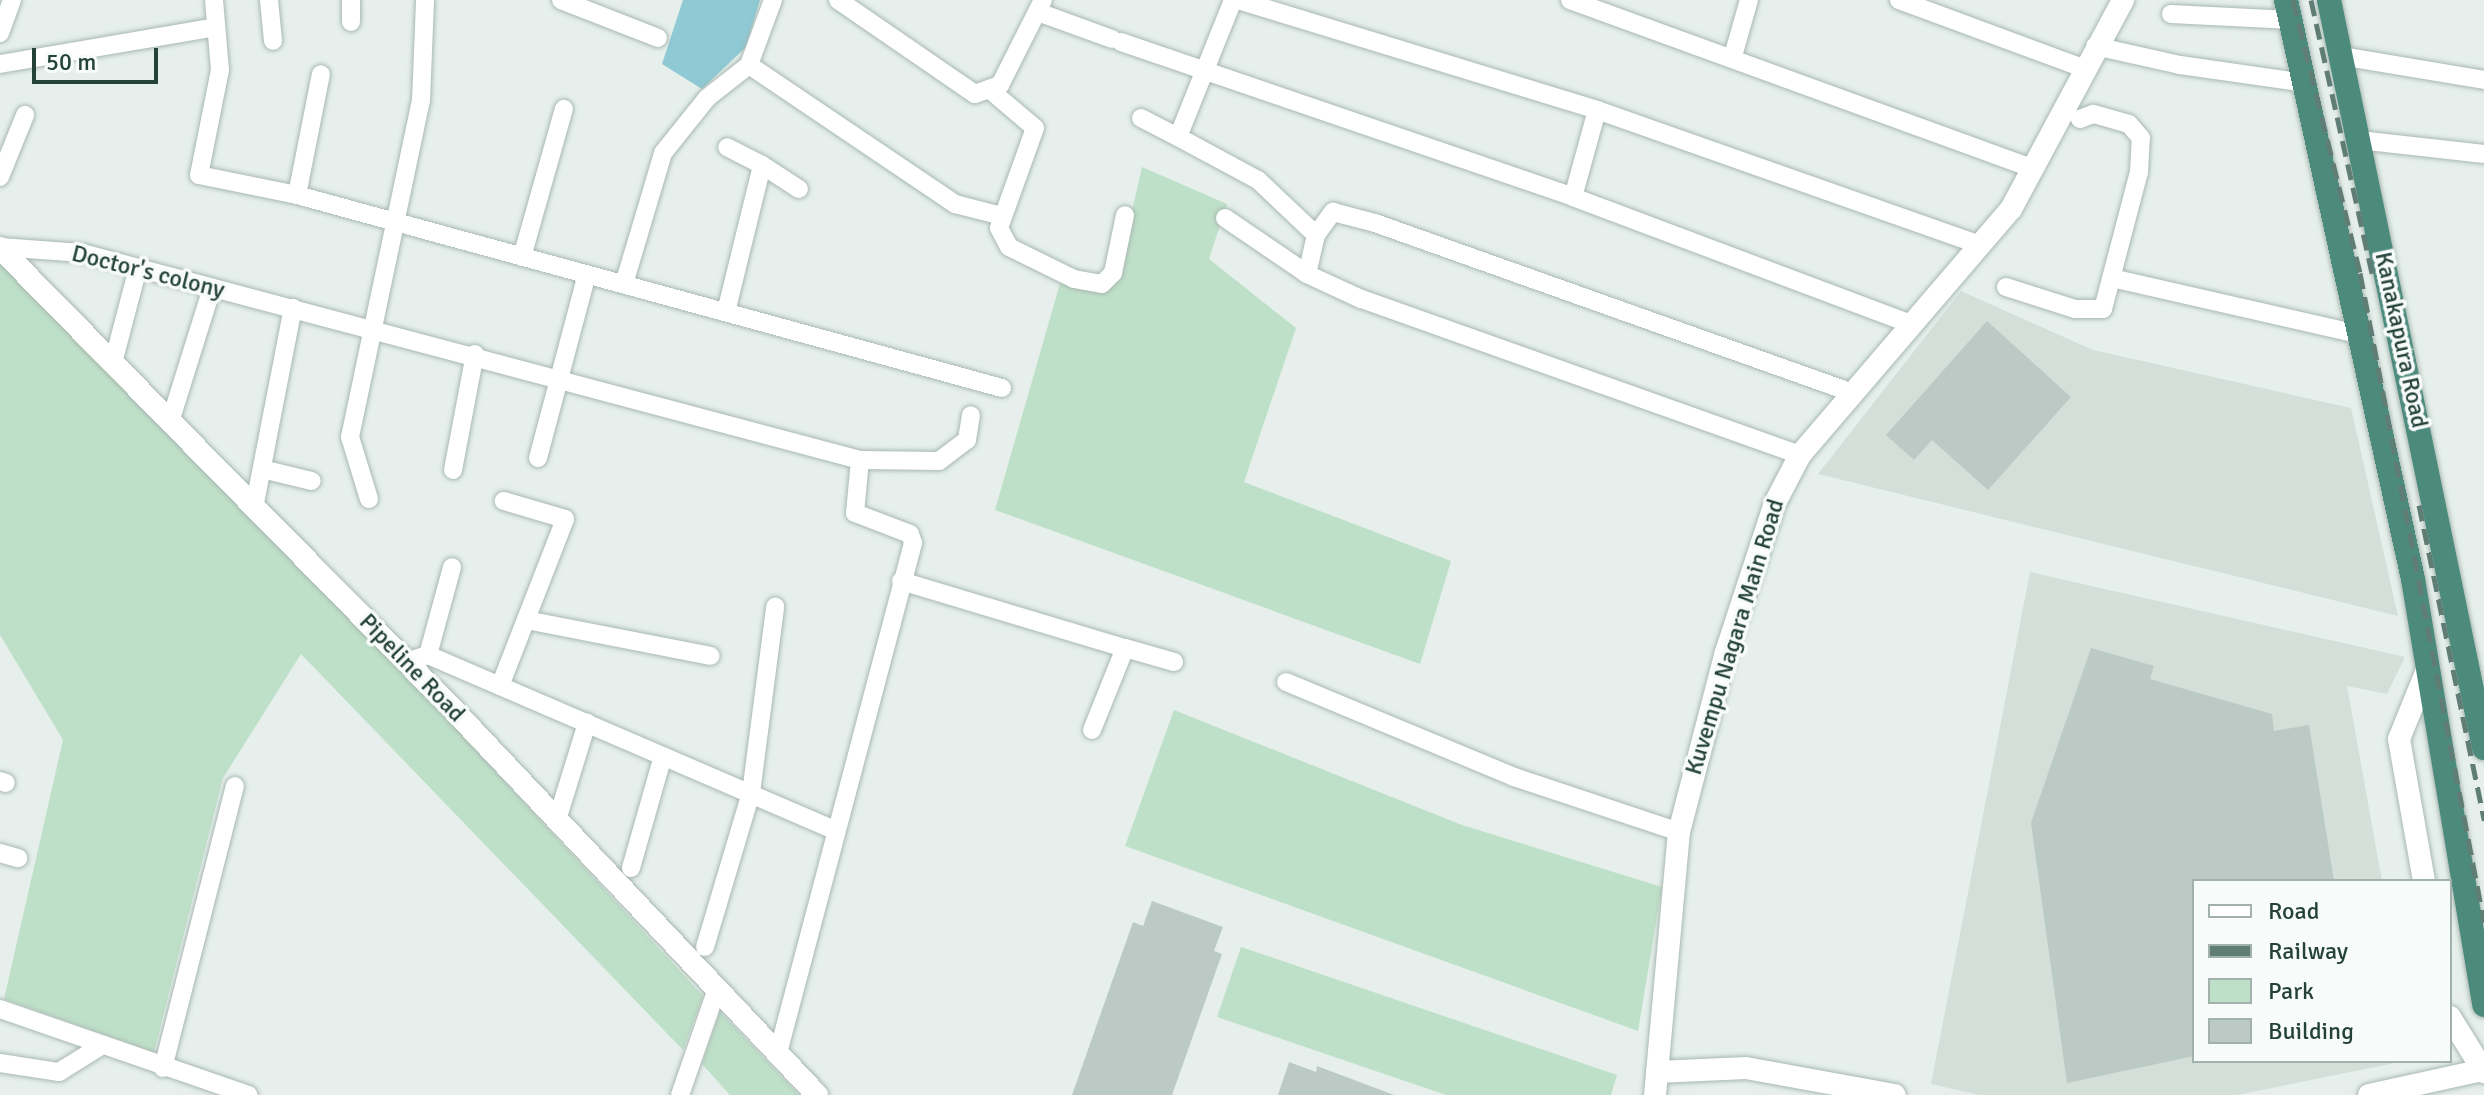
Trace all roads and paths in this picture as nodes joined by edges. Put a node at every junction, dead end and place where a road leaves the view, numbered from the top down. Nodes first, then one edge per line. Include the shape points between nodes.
1 (12, 0) edge
2 (214, 0) edge
3 (269, 0) edge
4 (351, 0) edge
5 (425, 0) edge
6 (561, 0) edge
7 (773, 0) edge
8 (838, 0) edge
9 (1236, 0) edge
10 (1570, 0) edge
11 (1749, 0) edge
12 (1899, 0) edge
13 (2123, 0) edge
14 (2329, 0) edge
15 (1040, 6) edge
16 (2288, 10) edge
17 (2171, 14) dead end
18 (351, 22) dead end
19 (216, 27) junction
20 (0, 33) edge
21 (658, 38) dead end
22 (273, 41) dead end
23 (2095, 46) junction
24 (1733, 56) junction
25 (2341, 56) junction
26 (0, 64) edge
27 (749, 65) junction
28 (2083, 68) junction
29 (1204, 70) junction
30 (321, 74) dead end
31 (2484, 80) edge
32 (2307, 83) junction
33 (989, 89) junction
34 (564, 109) dead end
35 (1597, 110) junction
36 (25, 115) dead end
37 (1141, 118) dead end
38 (2080, 119) dead end
39 (1178, 137) junction
40 (2359, 140) junction
41 (727, 147) dead end
42 (2484, 154) edge
43 (762, 165) junction
44 (2034, 169) junction
45 (0, 177) edge
46 (799, 189) dead end
47 (297, 195) junction
48 (1573, 197) junction
49 (1125, 215) dead end
50 (1002, 216) junction
51 (1225, 218) dead end
52 (391, 221) junction
53 (1316, 235) junction
54 (2378, 236) junction
55 (1981, 245) junction
56 (2340, 246) junction
57 (0, 248) edge
58 (522, 257) junction
59 (138, 268) junction
60 (587, 274) junction
61 (1307, 274) junction
62 (2116, 279) junction
63 (624, 284) junction
64 (2006, 287) dead end
65 (212, 288) junction
66 (293, 308) junction
67 (726, 312) junction
68 (1913, 325) junction
69 (372, 328) junction
70 (2359, 334) junction
71 (475, 354) junction
72 (113, 363) junction
73 (557, 375) junction
74 (1002, 388) dead end
75 (1853, 393) junction
76 (971, 415) dead end
77 (170, 422) junction
78 (1800, 455) junction
79 (538, 458) dead end
80 (860, 460) junction
81 (262, 469) junction
82 (453, 470) dead end
83 (312, 481) dead end
84 (369, 499) dead end
85 (504, 501) dead end
86 (254, 508) junction
87 (452, 567) dead end
88 (901, 581) junction
89 (775, 607) dead end
90 (526, 620) junction
91 (1125, 648) junction
92 (428, 655) junction
93 (711, 656) dead end
94 (406, 662) junction
95 (1174, 662) dead end
96 (2427, 670) junction
97 (2478, 680) edge
98 (1286, 682) dead end
99 (500, 686) junction
100 (587, 723) junction
101 (1092, 730) dead end
102 (2484, 748) edge
103 (663, 756) junction
104 (235, 786) dead end
105 (751, 793) junction
106 (557, 820) junction
107 (836, 831) junction
108 (1679, 832) junction
109 (631, 868) dead end
110 (2424, 879) edge
111 (705, 947) dead end
112 (717, 989) junction
113 (2484, 1005) edge
114 (0, 1009) edge
115 (2452, 1020) edge
116 (101, 1046) junction
117 (778, 1053) junction
118 (0, 1063) edge
119 (163, 1068) junction
120 (2483, 1071) edge
121 (1657, 1072) junction
122 (249, 1095) edge
123 (680, 1095) edge
124 (817, 1095) edge
125 (1655, 1095) edge
126 (1895, 1095) edge
127 (2369, 1095) edge

1 - 20 street
2 - 19 street
3 - 22 street
4 - 18 street
5 - 52 street via 421,101
6 - 21 street
7 - 27 street
8 - 33 street via 975,94
9 - 29 street
9 - 35 street
10 - 24 street
11 - 24 street
12 - 28 street
13 - 23 street, Kuvempu Nagara Main Road
14 - 25 highway, Kanakapura Road
15 - 29 street via 1116,41
15 - 33 street via 1000,85
16 - 17 street
16 - 32 highway, Kanakapura Road
19 - 26 street
19 - 47 street via 220,70 199,175
23 - 28 street, Kuvempu Nagara Main Road
23 - 32 street
24 - 44 street
25 - 31 street
25 - 40 highway, Kanakapura Road
27 - 50 street via 955,204
27 - 63 street via 707,98 663,153
28 - 44 street, Kuvempu Nagara Main Road
29 - 39 street
29 - 48 street
30 - 47 street
32 - 56 highway, Kanakapura Road
33 - 50 street via 1035,128
34 - 58 street
35 - 48 street
35 - 55 street
36 - 45 street
37 - 39 street
38 - 62 street via 2093,114 2129,124 2141,138
39 - 53 street via 1258,180
40 - 42 street
40 - 54 highway, Kanakapura Road
41 - 43 street
43 - 46 street
43 - 67 street
44 - 55 street, Kuvempu Nagara Main Road
47 - 52 street
48 - 68 street
49 - 50 street via 1113,273 1094,285 1009,247 999,228
51 - 61 street
52 - 58 street
52 - 69 street
53 - 61 street
53 - 75 street via 1333,212 1375,223
54 - 56 highway
54 - 97 highway, Kanakapura Road
55 - 68 street, Kuvempu Nagara Main Road
56 - 70 highway, Kanakapura Road
57 - 59 street, Doctor's colony via 82,253
57 - 72 street, Pipeline Road
58 - 60 street
59 - 65 street, Doctor's colony
59 - 72 street
60 - 63 street
60 - 73 street
61 - 78 street via 1361,299
62 - 64 street via 2103,309 2075,309
62 - 70 street
63 - 67 street
65 - 66 street, Doctor's colony
65 - 77 street
66 - 69 street, Doctor's colony
66 - 81 street
67 - 74 street
68 - 75 street, Kuvempu Nagara Main Road
69 - 71 street, Doctor's colony
69 - 84 street via 350,437
70 - 96 highway, Kanakapura Road
71 - 73 street, Doctor's colony
71 - 82 street
72 - 77 street, Pipeline Road
73 - 79 street
73 - 80 street, Doctor's colony
75 - 78 street, Kuvempu Nagara Main Road
76 - 80 street, Doctor's colony via 967,440 939,461
77 - 86 street, Pipeline Road
78 - 108 street, Kuvempu Nagara Main Road via 1775,503 1744,596
80 - 88 street via 855,513 913,538
81 - 83 street
81 - 86 street
85 - 90 street via 565,519
86 - 94 street, Pipeline Road
87 - 92 street
88 - 91 street
88 - 107 street
89 - 105 street
90 - 93 street
90 - 99 street
91 - 95 street
91 - 101 street
92 - 94 street
92 - 99 street
94 - 106 street, Pipeline Road
96 - 110 street via 2399,739
96 - 113 highway, Kanakapura Road
97 - 102 highway, Kanakapura Road
98 - 108 street via 1514,777
99 - 100 street
100 - 103 street
100 - 106 street
103 - 105 street
103 - 109 street
104 - 119 street
105 - 107 street
105 - 111 street
106 - 112 street, Pipeline Road
107 - 117 street
108 - 121 street, Kuvempu Nagara Main Road
112 - 117 street, Pipeline Road
112 - 123 street
114 - 116 street
115 - 120 street
116 - 118 street via 59,1072
116 - 119 street
117 - 124 street, Pipeline Road
119 - 122 street
120 - 127 street
121 - 125 street, Kuvempu Nagara Main Road
121 - 126 street via 1759,1069

